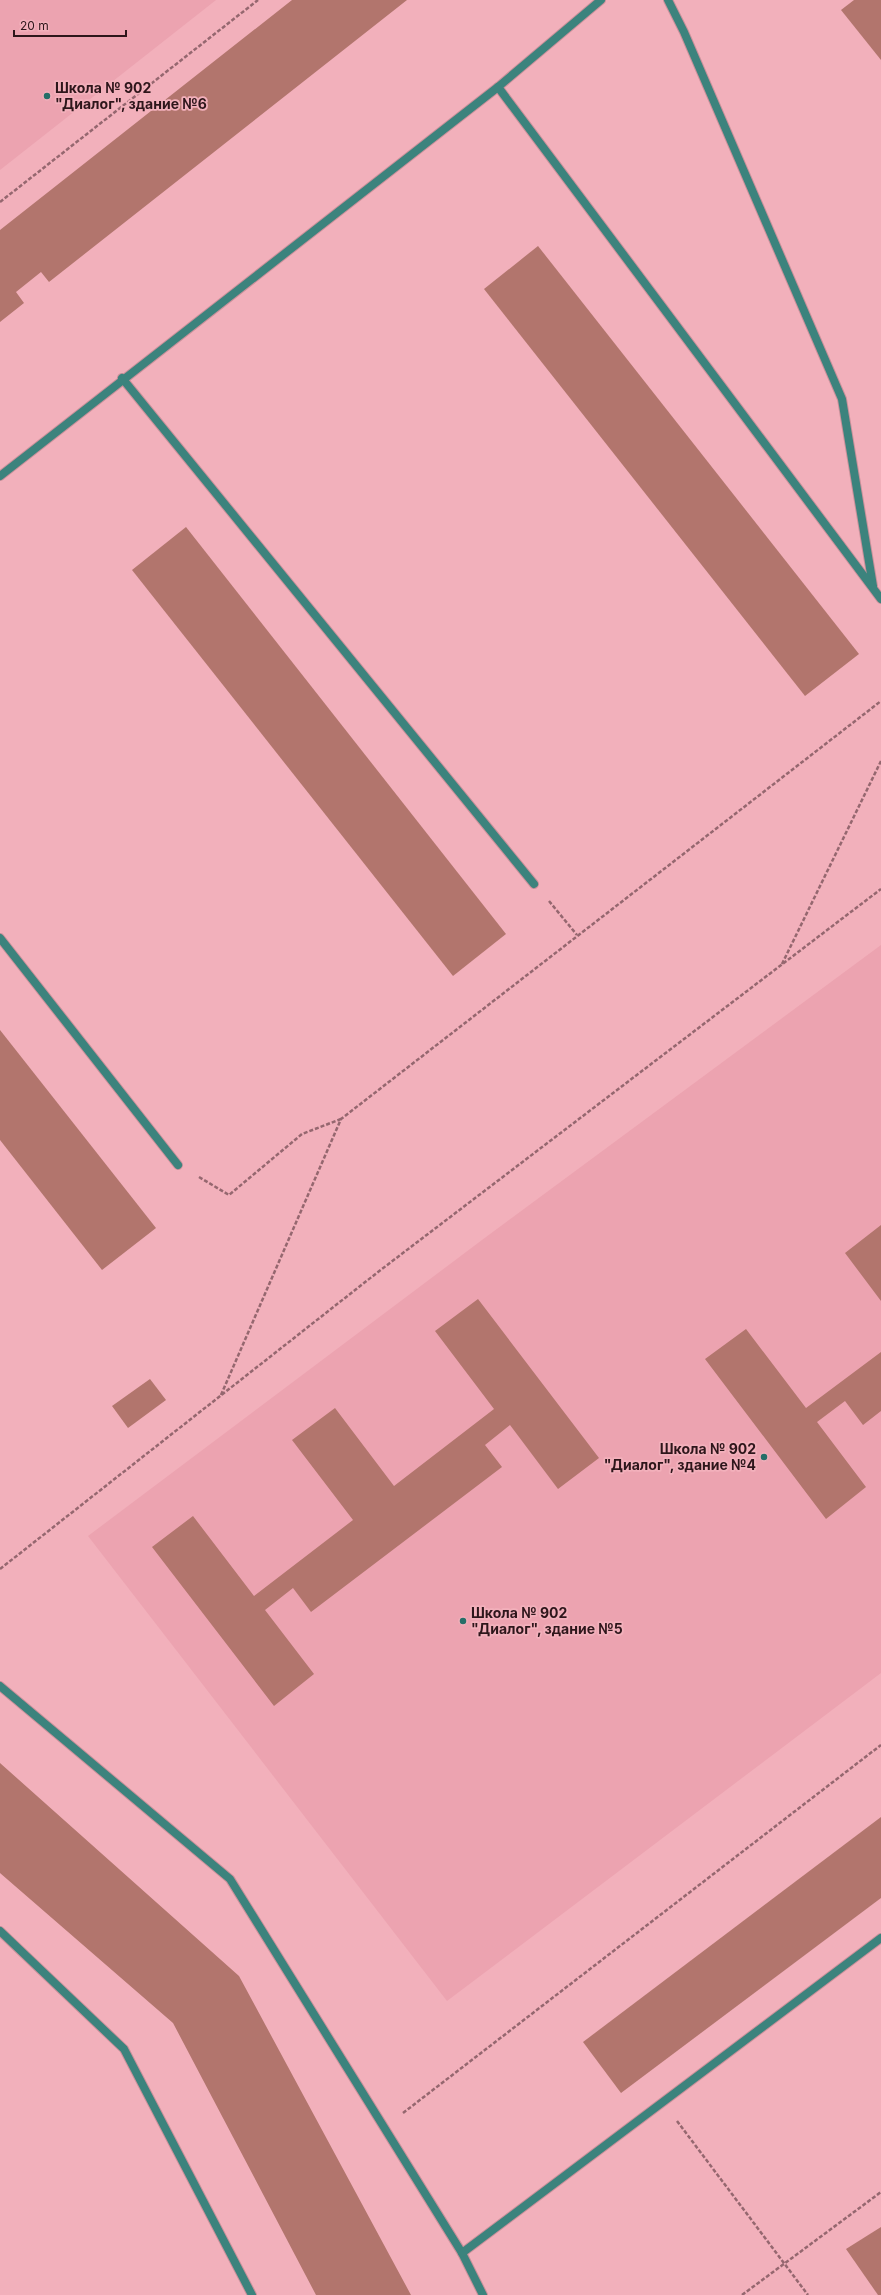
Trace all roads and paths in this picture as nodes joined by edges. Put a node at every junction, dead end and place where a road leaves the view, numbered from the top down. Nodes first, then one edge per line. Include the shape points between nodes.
1 (258, 0) edge
2 (601, 0) edge
3 (668, 0) edge
4 (498, 87) junction
5 (0, 202) edge
6 (122, 378) junction
7 (0, 476) edge
8 (874, 589) junction
9 (881, 599) edge
10 (881, 701) edge
11 (881, 761) edge
12 (534, 884) joint
13 (881, 889) edge
14 (577, 935) junction
15 (0, 938) edge
16 (782, 965) junction
17 (341, 1119) junction
18 (178, 1165) joint
19 (220, 1396) junction
20 (0, 1569) edge
21 (0, 1686) edge
22 (881, 1745) edge
23 (0, 1931) edge
24 (881, 1938) edge
25 (663, 2102) junction
26 (384, 2128) junction
27 (881, 2192) edge
28 (462, 2253) junction
29 (784, 2264) junction
30 (252, 2295) edge
31 (483, 2295) edge
32 (742, 2295) edge
33 (808, 2295) edge

1 - 5 path
2 - 4 lane
3 - 8 lane via 842,399
4 - 6 lane
4 - 8 lane
6 - 7 lane
6 - 12 lane
8 - 9 lane
10 - 14 path
11 - 16 path
12 - 14 path
13 - 16 path
14 - 17 path
15 - 18 lane
16 - 19 path via 378,1272
17 - 18 path via 302,1134 230,1195
17 - 19 path
19 - 20 path
21 - 26 lane via 230,1879
22 - 26 path
23 - 30 lane via 124,2049
24 - 25 lane
25 - 28 lane
25 - 29 path
26 - 28 lane
27 - 29 path
28 - 31 lane
29 - 32 path
29 - 33 path

